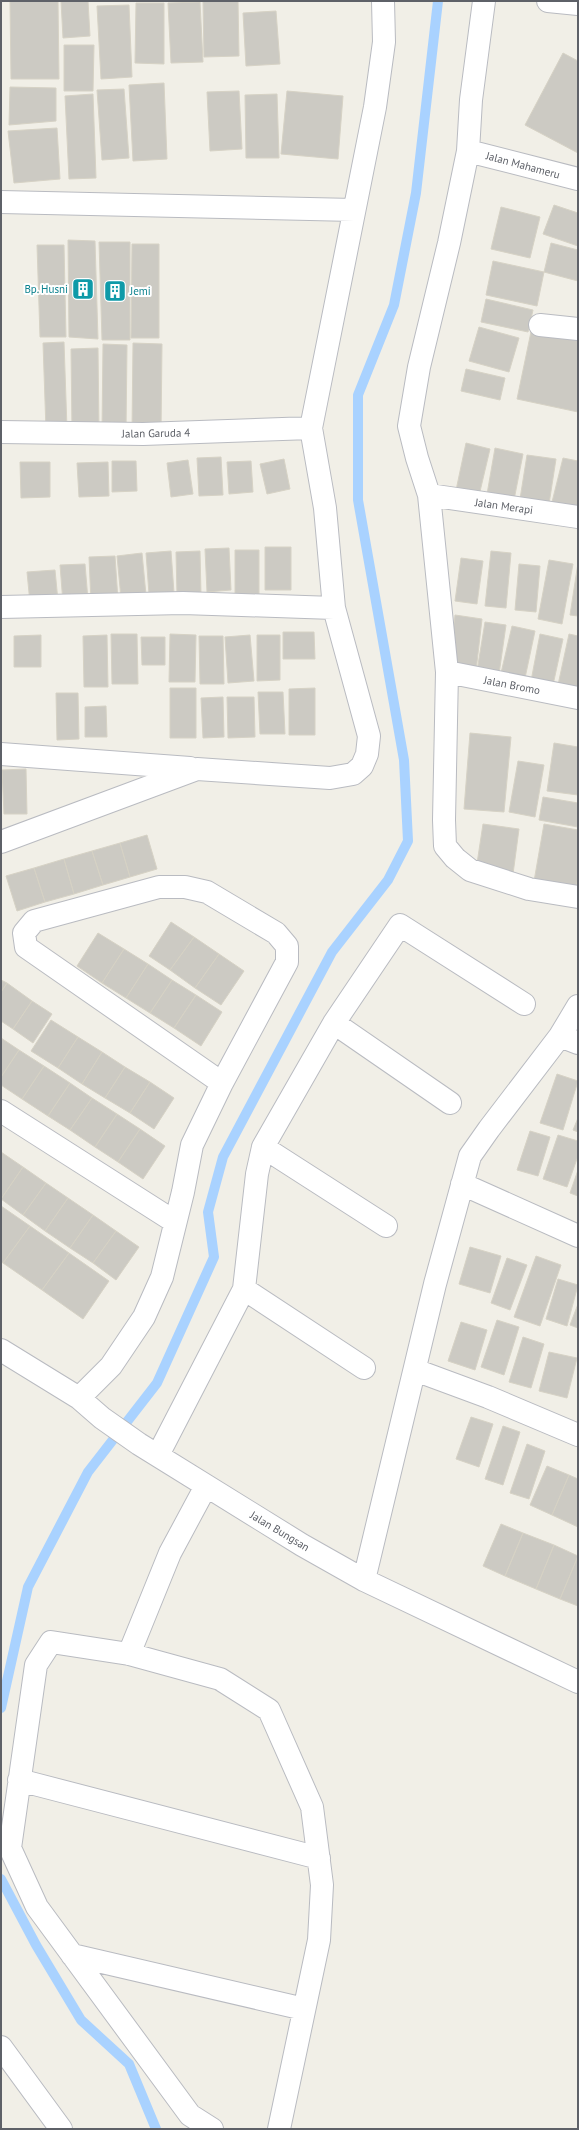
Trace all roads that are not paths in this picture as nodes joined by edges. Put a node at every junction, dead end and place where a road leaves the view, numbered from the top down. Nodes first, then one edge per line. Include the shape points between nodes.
1 (383, 1) edge
2 (484, 1) edge
3 (548, 1) edge
4 (578, 4) edge
5 (468, 150) junction
6 (578, 179) edge
7 (1, 202) edge
8 (354, 210) junction
9 (540, 325) dead end
10 (578, 329) edge
11 (311, 428) junction
12 (1, 432) edge
13 (429, 495) junction
14 (578, 517) edge
15 (1, 607) edge
16 (334, 608) junction
17 (447, 672) junction
18 (578, 698) edge
19 (1, 754) edge
20 (198, 769) junction
21 (1, 842) edge
22 (578, 897) edge
23 (524, 1004) dead end
24 (578, 1006) edge
25 (334, 1023) junction
26 (569, 1040) edge
27 (222, 1083) junction
28 (450, 1103) dead end
29 (1, 1111) edge
30 (263, 1147) junction
31 (462, 1184) junction
32 (175, 1222) junction
33 (386, 1226) dead end
34 (578, 1236) edge
35 (244, 1290) junction
36 (1, 1350) edge
37 (364, 1368) dead end
38 (415, 1370) junction
39 (79, 1398) junction
40 (578, 1435) edge
41 (149, 1450) junction
42 (206, 1486) junction
43 (364, 1580) junction
44 (129, 1654) junction
45 (578, 1682) edge
46 (19, 1780) junction
47 (319, 1858) junction
48 (72, 1955) junction
49 (304, 2009) junction
50 (1, 2047) edge
51 (61, 2129) edge
52 (212, 2129) edge
53 (279, 2129) edge

1 - 8 street via 384,42 381,64
2 - 5 street via 471,100
3 - 4 street
5 - 6 street, Jalan Mahameru
5 - 13 street via 419,367 409,426
7 - 8 street
8 - 11 street
9 - 10 street
11 - 12 street, Jalan Garuda 4 via 143,434
11 - 16 street via 325,508
13 - 14 street, Jalan Merapi
13 - 17 street
15 - 16 street via 183,603
16 - 20 street via 369,736 367,754 362,766 353,774 330,778
17 - 18 street, Jalan Bromo
17 - 22 street via 444,820 446,846 455,858 470,870 529,889
19 - 20 street
20 - 21 street
23 - 25 street via 400,925
24 - 26 street
25 - 28 street
25 - 30 street
26 - 31 street via 489,1129 470,1156
27 - 27 street via 287,962 287,946 276,933 207,892 185,887 159,886 34,921 24,933 26,947
27 - 32 street via 192,1145
29 - 32 street
30 - 33 street
30 - 35 street via 257,1174
31 - 34 street
31 - 38 street via 434,1284
32 - 39 street via 162,1277 144,1317 111,1366
35 - 37 street
35 - 41 street
36 - 39 street, Jalan Bungsan
38 - 40 street
38 - 43 street
39 - 41 street, Jalan Bungsan via 102,1418
41 - 42 street, Jalan Bungsan
42 - 43 street, Jalan Bungsan
42 - 44 street via 170,1553
43 - 45 street, Jalan Bungsan
44 - 46 street via 51,1642 36,1665
44 - 47 street via 220,1678 269,1710 312,1806
46 - 47 street
46 - 48 street via 10,1848 37,1907
47 - 49 street via 322,1885 319,1940
48 - 49 street
48 - 52 street via 190,2114
49 - 53 street
50 - 51 street

